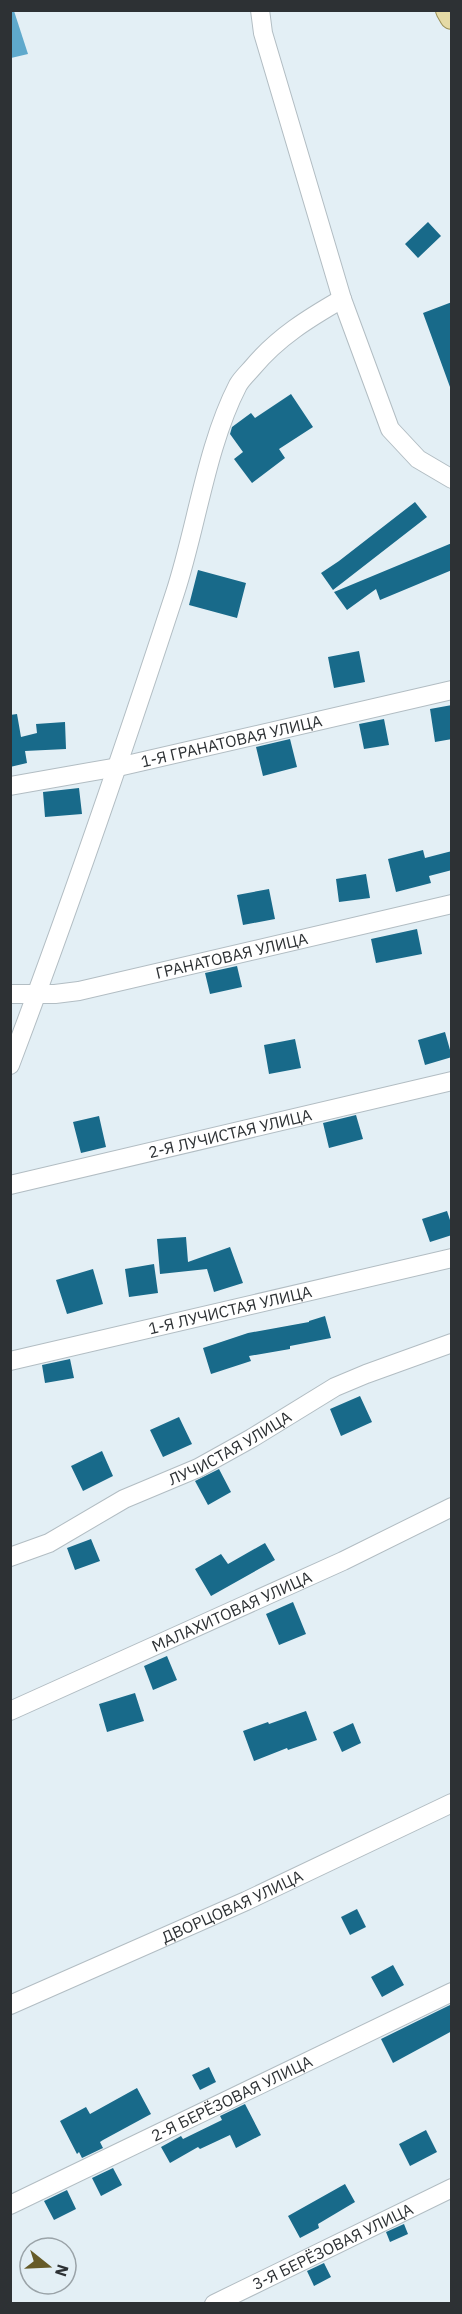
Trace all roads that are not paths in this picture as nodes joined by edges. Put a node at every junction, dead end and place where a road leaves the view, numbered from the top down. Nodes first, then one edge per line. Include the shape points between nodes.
1 (260, 10) edge
2 (447, 10) edge
3 (452, 17) edge
4 (342, 299) junction
5 (452, 479) edge
6 (452, 690) edge
7 (118, 767) junction
8 (10, 786) edge
9 (452, 903) edge
10 (37, 993) junction
11 (10, 994) edge
12 (10, 1065) edge
13 (452, 1081) edge
14 (10, 1185) edge
15 (452, 1258) edge
16 (452, 1343) edge
17 (10, 1361) edge
18 (452, 1507) edge
19 (10, 1557) edge
20 (10, 1711) edge
21 (452, 1803) edge
22 (452, 1992) edge
23 (10, 2005) edge
24 (452, 2188) edge
25 (10, 2205) edge
26 (214, 2304) edge

1 - 4 street via 263,33
2 - 3 main road
4 - 5 street via 390,429 418,459
4 - 7 street via 305,320 266,352 239,383 220,429 184,565
6 - 7 street, 1-Я ГРАНАТОВАЯ УЛИЦА
7 - 8 street, 1-Я ГРАНАТОВАЯ УЛИЦА
7 - 10 street
9 - 10 street, ГРАНАТОВАЯ УЛИЦА via 79,991
10 - 11 street, ГРАНАТОВАЯ УЛИЦА
10 - 12 street
13 - 14 street, 2-Я ЛУЧИСТАЯ УЛИЦА
15 - 17 street, 1-Я ЛУЧИСТАЯ УЛИЦА
16 - 19 street, ЛУЧИСТАЯ УЛИЦА via 335,1387 198,1468 124,1499 49,1543
18 - 20 street, МАЛАХИТОВАЯ УЛИЦА via 343,1561
21 - 23 street, ДВОРЦОВАЯ УЛИЦА via 246,1901
22 - 25 street, 2-Я БЕРЁЗОВАЯ УЛИЦА
24 - 26 street, 3-Я БЕРЁЗОВАЯ УЛИЦА

